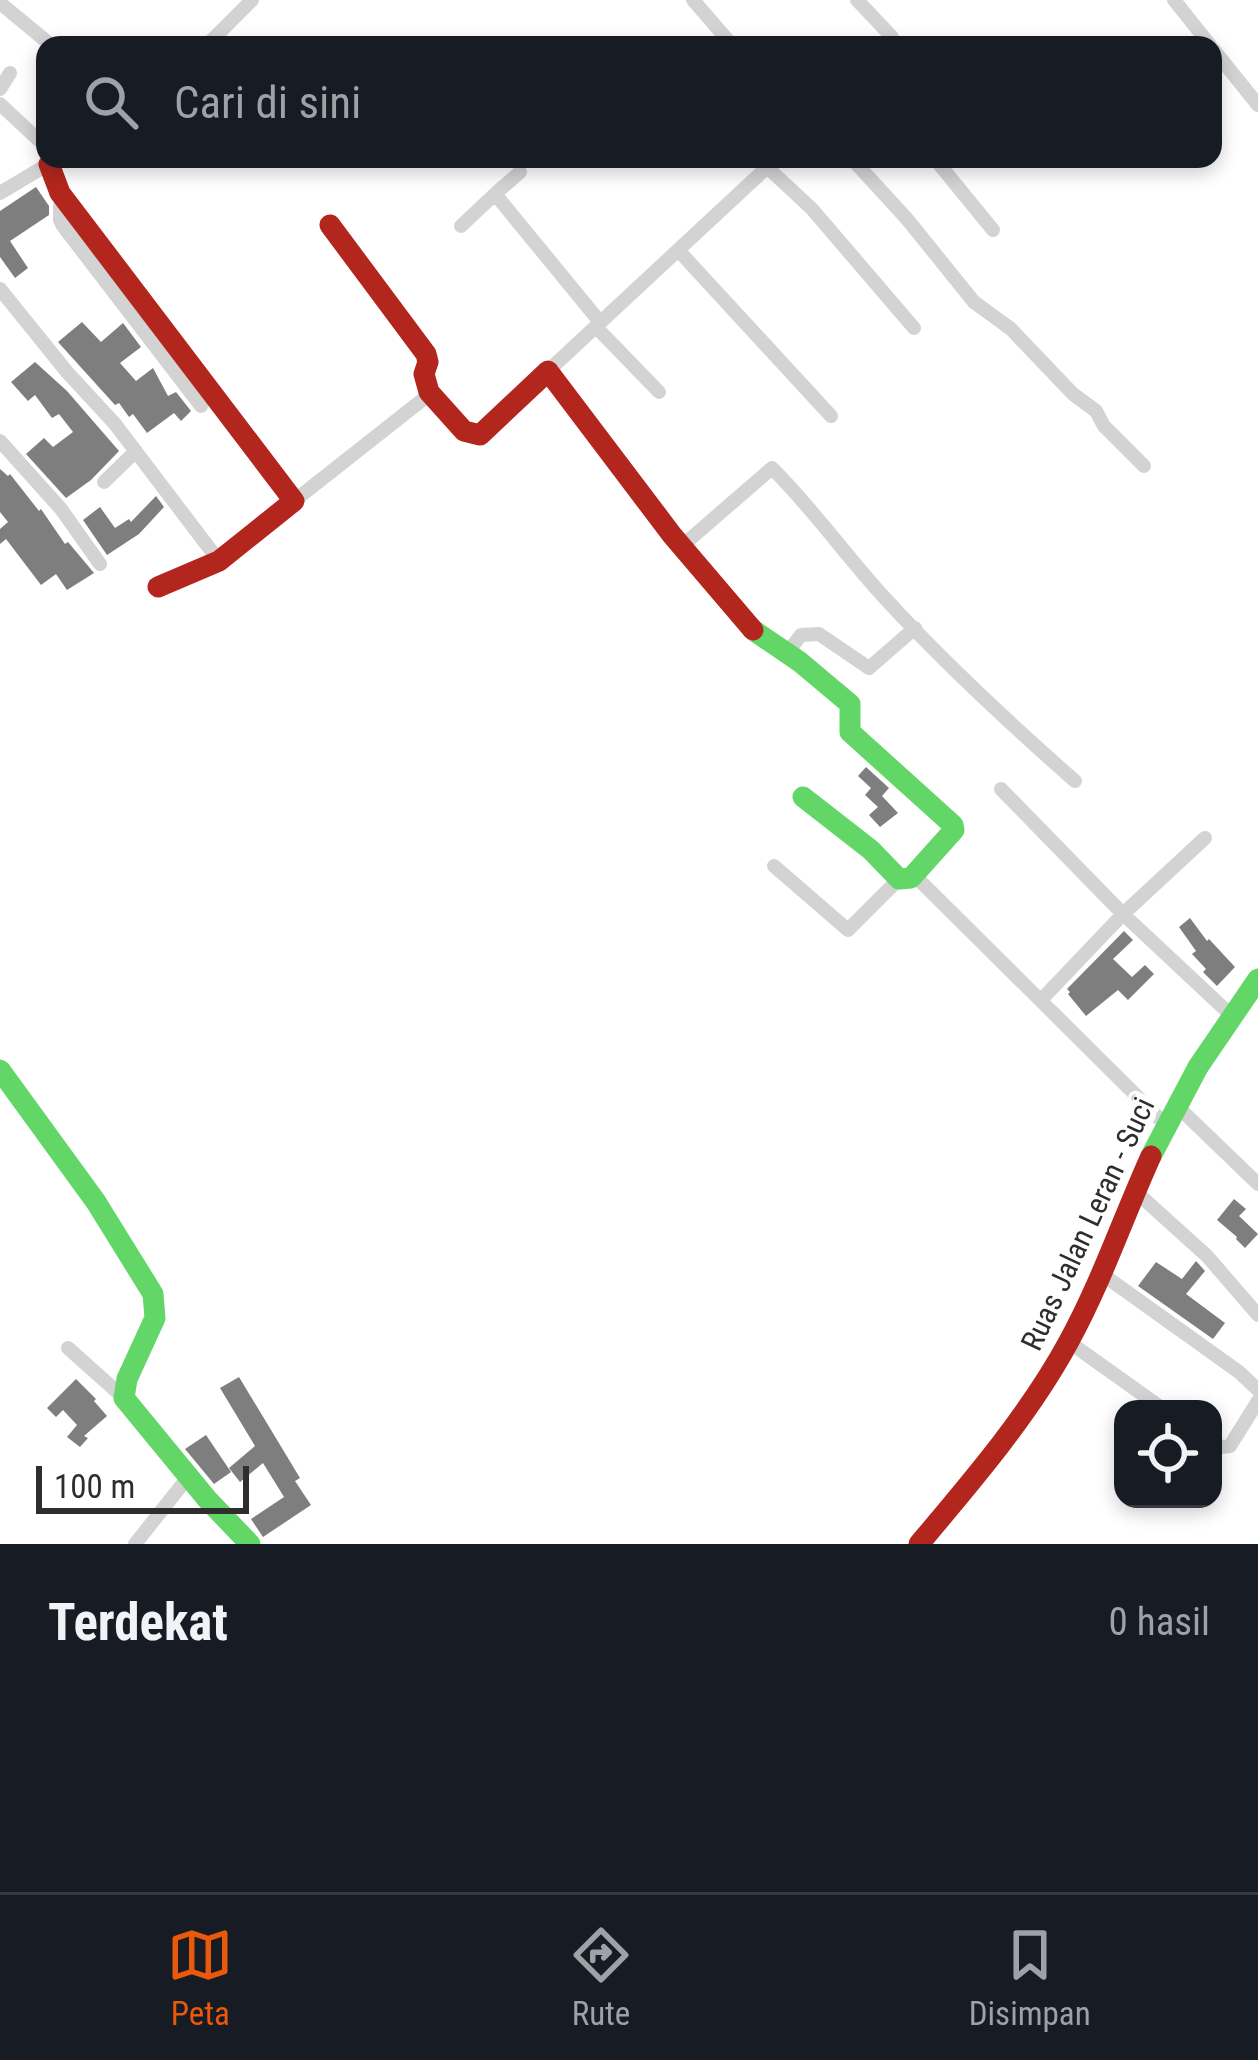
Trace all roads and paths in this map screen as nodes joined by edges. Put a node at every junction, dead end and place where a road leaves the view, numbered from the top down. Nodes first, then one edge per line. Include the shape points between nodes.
1 (252, 0) edge
2 (693, 0) edge
3 (857, 0) edge
4 (1174, 0) edge
5 (0, 3) edge
6 (40, 36) edge
7 (217, 36) edge
8 (724, 36) edge
9 (891, 36) edge
10 (1202, 36) edge
11 (1222, 61) edge
12 (10, 73) dead end
13 (0, 89) edge
14 (0, 104) edge
15 (1258, 105) edge
16 (36, 141) edge
17 (36, 166) edge
18 (52, 168) edge
19 (767, 168) edge
20 (776, 168) edge
21 (860, 168) edge
22 (942, 168) edge
23 (520, 172) dead end
24 (0, 193) edge
25 (495, 194) junction
26 (330, 225) dead end
27 (461, 226) dead end
28 (993, 230) dead end
29 (678, 250) junction
30 (106, 269) junction
31 (1, 293) edge
32 (598, 325) junction
33 (914, 328) dead end
34 (548, 371) junction
35 (659, 392) dead end
36 (431, 394) junction
37 (201, 406) dead end
38 (832, 416) dead end
39 (0, 441) edge
40 (136, 452) junction
41 (1144, 466) dead end
42 (104, 482) dead end
43 (294, 501) junction
44 (682, 546) junction
45 (219, 561) junction
46 (100, 564) dead end
47 (158, 587) dead end
48 (915, 628) junction
49 (787, 653) junction
50 (1075, 782) dead end
51 (1001, 789) dead end
52 (803, 797) dead end
53 (1204, 838) dead end
54 (774, 866) dead end
55 (906, 877) junction
56 (1124, 914) junction
57 (1255, 989) edge
58 (1041, 1000) junction
59 (1231, 1015) junction
60 (0, 1070) edge
61 (1171, 1115) junction
62 (1258, 1184) edge
63 (1136, 1191) junction
64 (1102, 1274) junction
65 (1258, 1315) edge
66 (1069, 1342) junction
67 (68, 1348) dead end
68 (1258, 1390) edge
69 (124, 1398) junction
70 (1150, 1400) edge
71 (1258, 1401) edge
72 (1222, 1447) edge
73 (189, 1476) junction
74 (135, 1544) edge
75 (250, 1544) edge
76 (919, 1544) edge

1 - 7 street
2 - 8 street
3 - 9 street
4 - 10 street
5 - 6 street
11 - 15 street
12 - 13 street
14 - 16 street
17 - 24 street
18 - 30 street via 60,205
19 - 29 street
20 - 33 street
21 - 41 street via 974,302 1011,329
22 - 28 street
23 - 25 street
25 - 27 street
25 - 32 street
26 - 36 street via 426,354
29 - 32 street
29 - 38 street
30 - 37 street
30 - 43 street
31 - 40 street
32 - 34 street
32 - 35 street
34 - 36 street via 480,435 464,431
34 - 44 street
36 - 43 street
39 - 46 street
40 - 42 street
40 - 45 street
43 - 45 street
44 - 48 street via 772,469
44 - 49 street via 757,635
45 - 47 street
48 - 49 street via 869,668 819,634 801,635
48 - 50 street
49 - 55 street via 850,704 850,732 952,825
51 - 56 street
52 - 55 street
53 - 56 street
54 - 55 street via 848,930
55 - 58 street
56 - 58 street
56 - 59 street
57 - 59 street, Ruas Jalan Leran - Suci
58 - 61 street
59 - 61 street, Ruas Jalan Leran - Suci
60 - 69 street via 153,1294 155,1318
61 - 62 street
61 - 63 street, Ruas Jalan Leran - Suci
63 - 64 street, Ruas Jalan Leran - Suci
63 - 65 street
64 - 66 street, Ruas Jalan Leran - Suci
64 - 68 street
66 - 70 street
66 - 76 street, Ruas Jalan Leran - Suci via 1024,1415
67 - 69 street
69 - 73 street
71 - 72 street
73 - 74 street
73 - 75 street

